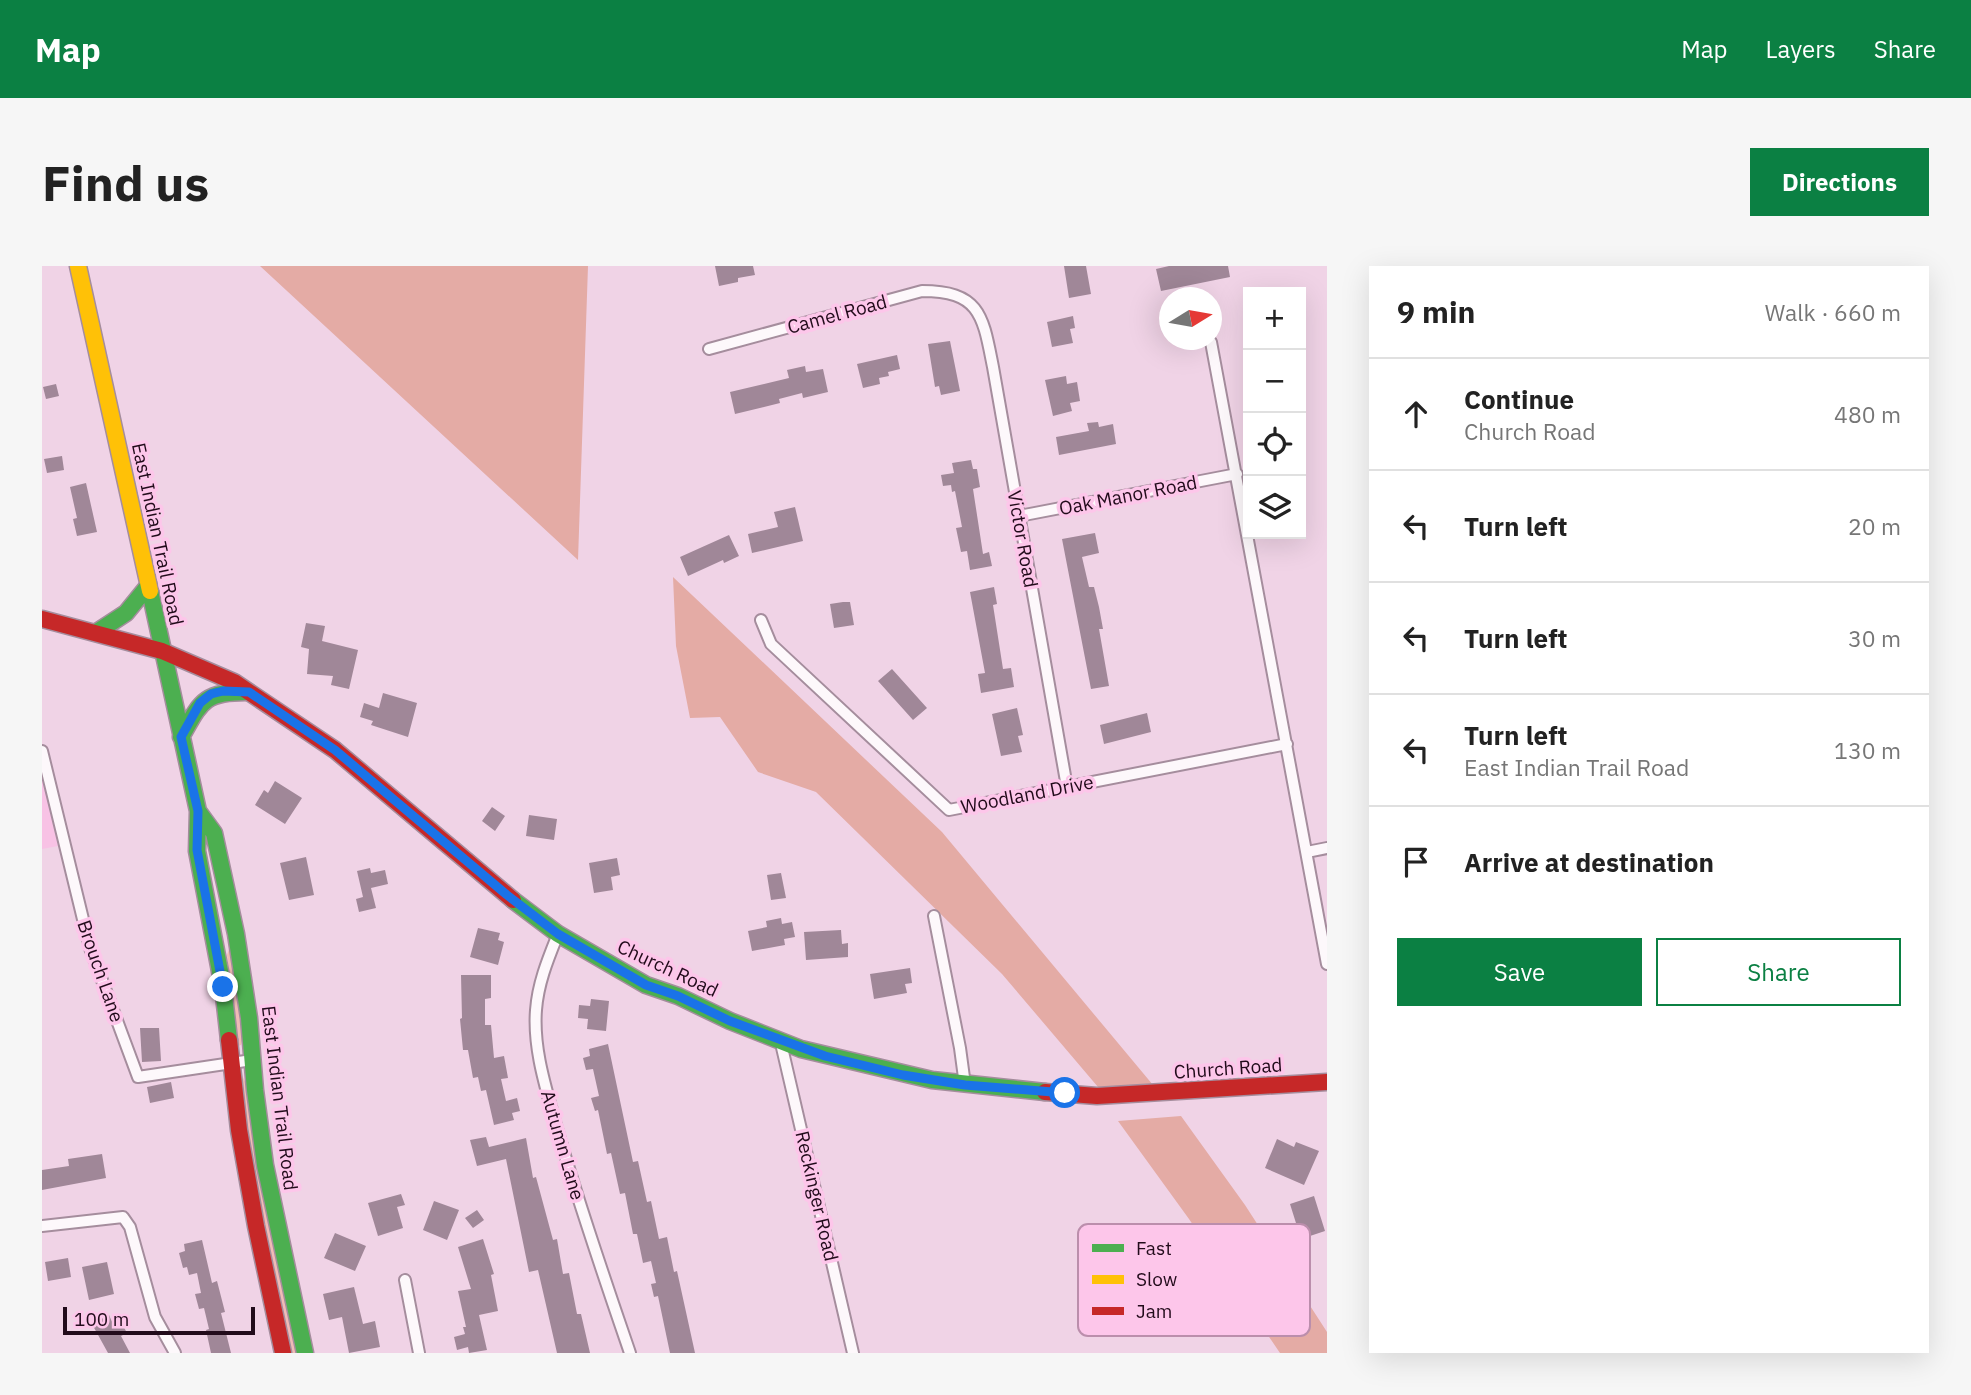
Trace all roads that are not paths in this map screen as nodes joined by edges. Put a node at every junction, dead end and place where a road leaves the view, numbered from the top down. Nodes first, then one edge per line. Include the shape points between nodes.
1 (78, 266) edge
2 (965, 299) joint
3 (709, 349) dead end
4 (1213, 350) edge
5 (1237, 474) junction
6 (1019, 516) junction
7 (148, 586) junction
8 (42, 619) edge
9 (761, 620) dead end
10 (97, 632) junction
11 (162, 651) junction
12 (249, 692) junction
13 (181, 737) junction
14 (1287, 744) junction
15 (42, 751) edge
16 (1067, 787) junction
17 (198, 811) junction
18 (1327, 848) edge
19 (1307, 852) junction
20 (934, 916) dead end
21 (558, 934) junction
22 (1327, 964) edge
23 (780, 1039) junction
24 (252, 1060) junction
25 (232, 1063) junction
26 (1327, 1082) edge
27 (965, 1085) junction
28 (42, 1226) edge
29 (405, 1280) dead end
30 (175, 1353) edge
31 (283, 1353) edge
32 (305, 1353) edge
33 (419, 1353) edge
34 (630, 1353) edge
35 (853, 1353) edge

1 - 7 main road, East Indian Trail Road
2 - 3 street, Camel Road via 943,291 922,291
2 - 6 street, Victor Road via 979,313 986,331
4 - 5 street
5 - 6 street, Oak Manor Road
5 - 14 street
6 - 16 street, Victor Road
7 - 10 main road via 126,615
7 - 11 main road, East Indian Trail Road
8 - 10 main road, Church Road
9 - 16 street, Woodland Drive via 771,644 949,810
10 - 11 main road, Church Road
11 - 12 main road, Church Road
11 - 13 main road, East Indian Trail Road
12 - 13 main road via 211,694 200,703
12 - 21 main road, Church Road via 335,750
13 - 17 main road, East Indian Trail Road
14 - 16 street, Woodland Drive
14 - 19 street
15 - 25 street, Brouch Lane via 90,948 138,1077
17 - 24 main road, East Indian Trail Road via 214,833 245,986
17 - 25 main road, East Indian Trail Road via 197,850
18 - 19 street
19 - 22 street
20 - 27 street
21 - 23 main road, Church Road via 646,985
21 - 34 street, Autumn Lane via 540,981 536,1040 570,1173
23 - 27 main road, Church Road via 825,1056
23 - 35 street, Reckinger Road
24 - 25 street, Brouch Lane
24 - 32 main road, East Indian Trail Road via 265,1165
25 - 31 main road, East Indian Trail Road via 248,1187
26 - 27 main road, Church Road via 1097,1096
28 - 30 street via 122,1217 130,1227 155,1317
29 - 33 street

